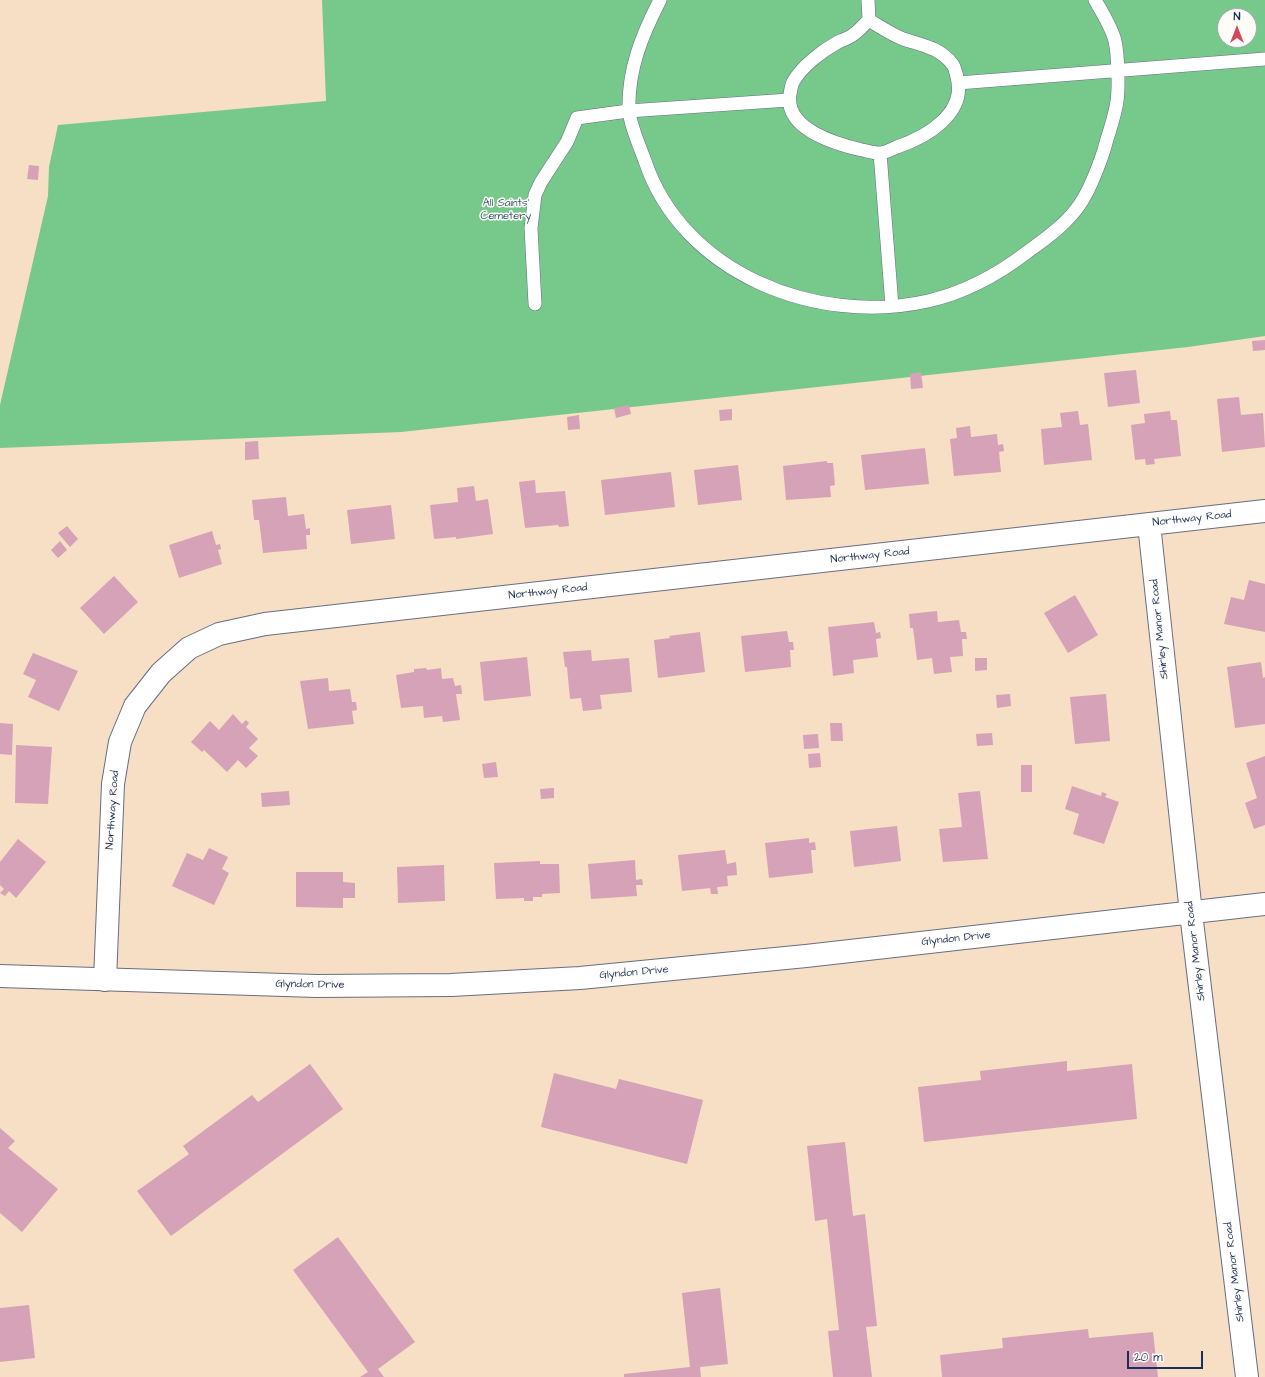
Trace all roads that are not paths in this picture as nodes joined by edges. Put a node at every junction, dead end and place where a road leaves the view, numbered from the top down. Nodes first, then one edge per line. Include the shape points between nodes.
1 (660, 0) edge
2 (868, 0) edge
3 (1095, 0) edge
4 (869, 20) junction
5 (1265, 60) edge
6 (1117, 71) junction
7 (958, 83) junction
8 (789, 100) junction
9 (628, 111) junction
10 (880, 154) junction
11 (535, 304) dead end
12 (892, 306) junction
13 (1265, 511) edge
14 (1149, 524) junction
15 (1265, 904) edge
16 (1191, 913) junction
17 (0, 976) edge
18 (105, 980) junction
19 (1247, 1377) edge

1 - 9 lane via 644,31 634,59
2 - 4 lane
3 - 6 lane via 1115,40
4 - 7 lane via 886,31 943,54 954,66
4 - 8 lane via 854,34 815,58 792,84
5 - 6 lane
6 - 7 lane
6 - 12 lane via 1118,100 1098,169 1080,205 1047,238 1014,262 973,286 929,301
7 - 10 lane via 958,98 950,112 935,128 915,141
8 - 9 lane
8 - 10 lane via 792,112 802,124 819,136 841,145
9 - 11 lane via 577,118 558,157 541,182 535,195 532,228
9 - 12 lane via 650,178 665,204 684,230 716,258 752,279 784,293 825,304
10 - 12 lane
13 - 14 street, Northway Road
14 - 16 street, Shirley Manor Road
14 - 18 street, Northway Road via 265,624 219,634 189,648 161,673 135,706 120,742 113,784
15 - 16 street, Glyndon Drive
16 - 18 street, Glyndon Drive via 806,956 580,978 451,985 316,986
16 - 19 street, Shirley Manor Road
17 - 18 street, Glyndon Drive

